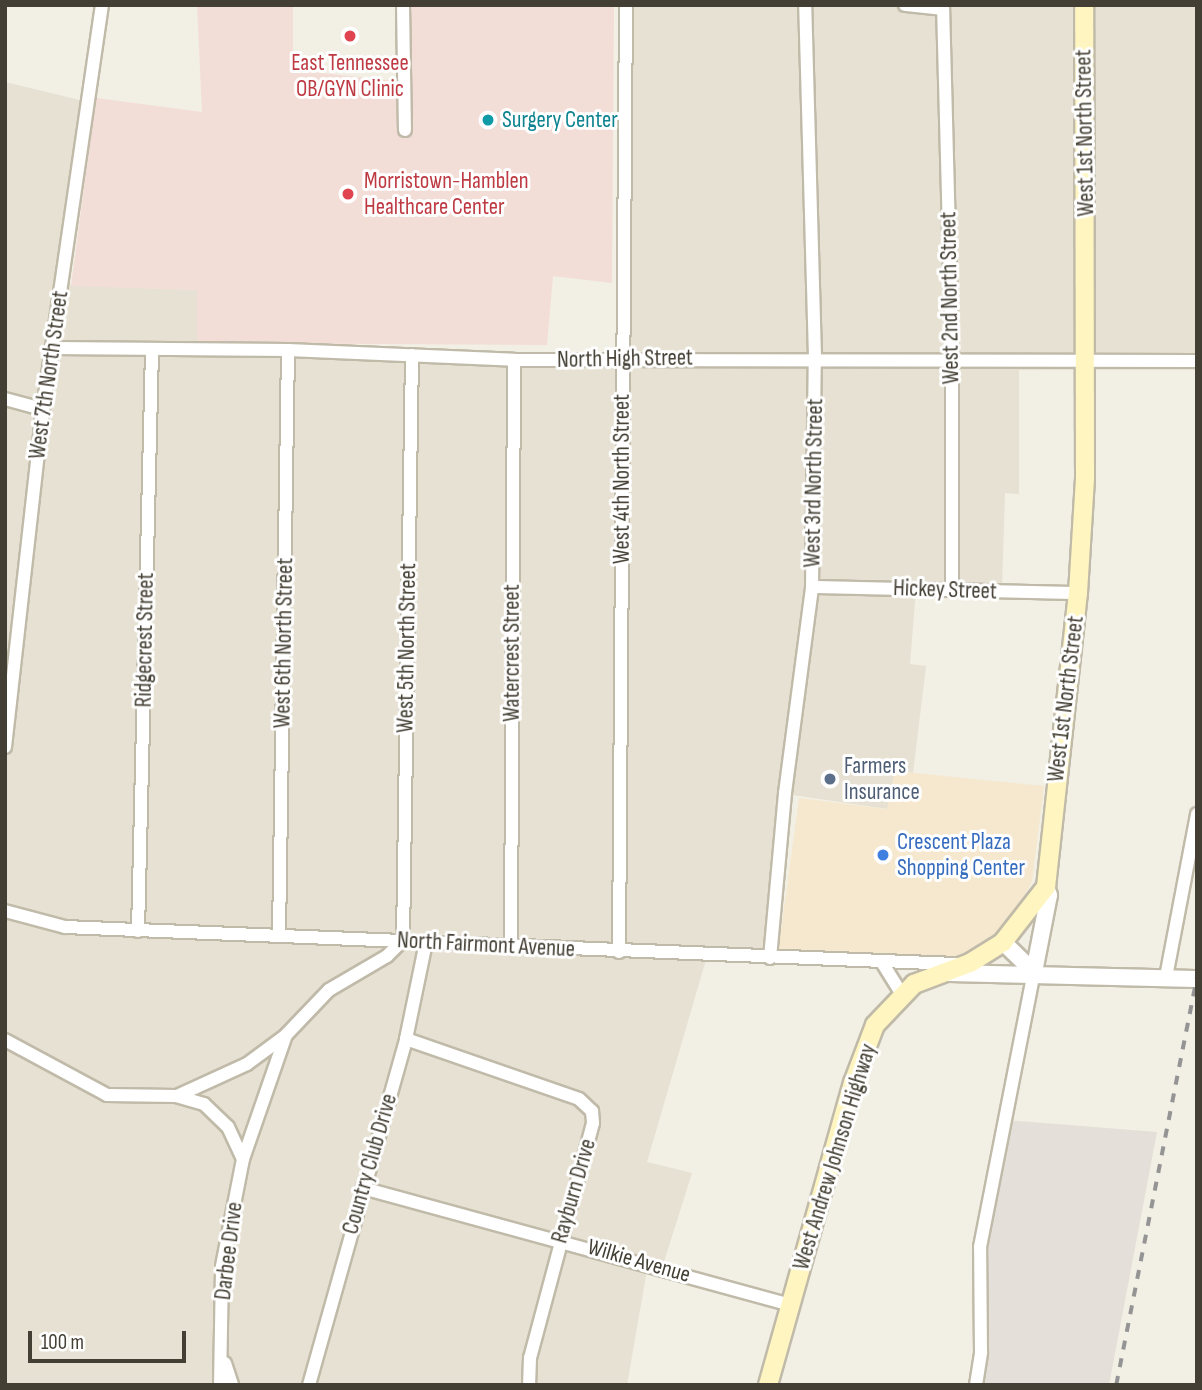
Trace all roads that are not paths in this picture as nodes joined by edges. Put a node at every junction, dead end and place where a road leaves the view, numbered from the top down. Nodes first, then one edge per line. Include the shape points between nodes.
1 (102, 5) edge
2 (402, 5) edge
3 (626, 5) edge
4 (806, 5) edge
5 (905, 5) edge
6 (1084, 5) edge
7 (943, 7) edge
8 (405, 130) dead end
9 (53, 348) junction
10 (152, 349) junction
11 (288, 350) junction
12 (412, 355) junction
13 (815, 357) junction
14 (622, 358) junction
15 (1088, 358) junction
16 (952, 359) junction
17 (514, 360) junction
18 (1197, 361) edge
19 (5, 399) edge
20 (43, 409) junction
21 (812, 587) junction
22 (952, 590) junction
23 (1078, 593) junction
24 (5, 747) edge
25 (1197, 814) edge
26 (1046, 887) junction
27 (5, 911) edge
28 (138, 931) junction
29 (279, 935) junction
30 (402, 940) junction
31 (426, 942) junction
32 (1003, 942) junction
33 (511, 946) junction
34 (619, 952) junction
35 (770, 958) junction
36 (970, 963) junction
37 (883, 964) junction
38 (1034, 972) junction
39 (942, 973) junction
40 (1166, 977) junction
41 (1197, 979) edge
42 (902, 994) junction
43 (286, 1035) junction
44 (406, 1039) junction
45 (5, 1040) edge
46 (176, 1096) junction
47 (243, 1159) junction
48 (363, 1188) junction
49 (560, 1238) junction
50 (792, 1305) junction
51 (223, 1359) junction
52 (220, 1385) edge
53 (232, 1385) edge
54 (309, 1385) edge
55 (529, 1385) edge
56 (768, 1385) edge
57 (976, 1385) edge

1 - 9 street, West 7th North Street
2 - 8 street
3 - 14 street, West 4th North Street
4 - 13 street, West 3rd North Street
5 - 7 street
6 - 15 main road, West 1st North Street
7 - 16 street, West 2nd North Street
9 - 10 street, North High Street
9 - 20 street, West 7th North Street
10 - 11 street, North High Street
10 - 28 street, Ridgecrest Street
11 - 12 street, North High Street
11 - 29 street, West 6th North Street
12 - 17 street, North High Street
12 - 30 street, West 5th North Street
13 - 14 street, North High Street
13 - 16 street, North High Street
13 - 21 street, West 3rd North Street
14 - 17 street, North High Street
14 - 34 street, West 4th North Street
15 - 16 street, North High Street
15 - 18 street, North High Street
15 - 23 main road, West 1st North Street
16 - 22 street, West 2nd North Street
17 - 33 street, Watercrest Street
19 - 20 street
20 - 24 street, West 7th North Street
21 - 22 street, Hickey Street
21 - 35 street, West 3rd North Street
22 - 23 street, Hickey Street
23 - 26 main road, West 1st North Street
25 - 40 street
26 - 32 main road, West Andrew Johnson Highway
26 - 38 street, West 1st North Street via 1049,895
27 - 28 street, North Fairmont Avenue via 65,927
28 - 29 street, North Fairmont Avenue
29 - 30 street, North Fairmont Avenue
30 - 31 street, North Fairmont Avenue
30 - 43 street, Darbee Drive via 387,956 329,990
31 - 33 street, North Fairmont Avenue
31 - 44 street, Country Club Drive
32 - 36 main road, West Andrew Johnson Highway
32 - 38 street
33 - 34 street, North Fairmont Avenue
34 - 35 street, North Fairmont Avenue
35 - 37 street, North Fairmont Avenue
36 - 37 street, North Fairmont Avenue
36 - 39 main road, West Andrew Johnson Highway
37 - 42 street
38 - 39 street
38 - 40 street
38 - 57 street, West 1st North Street via 980,1247 981,1352
39 - 42 main road, West Andrew Johnson Highway
40 - 41 street
42 - 50 main road, West Andrew Johnson Highway via 875,1026 863,1056
43 - 46 street, Darbee Drive via 247,1064
43 - 47 street, Darbee Drive
44 - 48 street, Country Club Drive
44 - 49 street, Rayburn Drive via 579,1099 592,1111 593,1123
45 - 46 street, Darbee Drive via 107,1095
46 - 47 street, Darbee Drive via 204,1104 228,1127
47 - 51 street, Darbee Drive via 222,1266
48 - 49 street, Wilkie Avenue
48 - 54 street, Country Club Drive
49 - 50 street, Wilkie Avenue
49 - 55 street, Rayburn Drive via 530,1358
50 - 56 main road, West Andrew Johnson Highway
51 - 52 street, Darbee Drive
51 - 53 street

